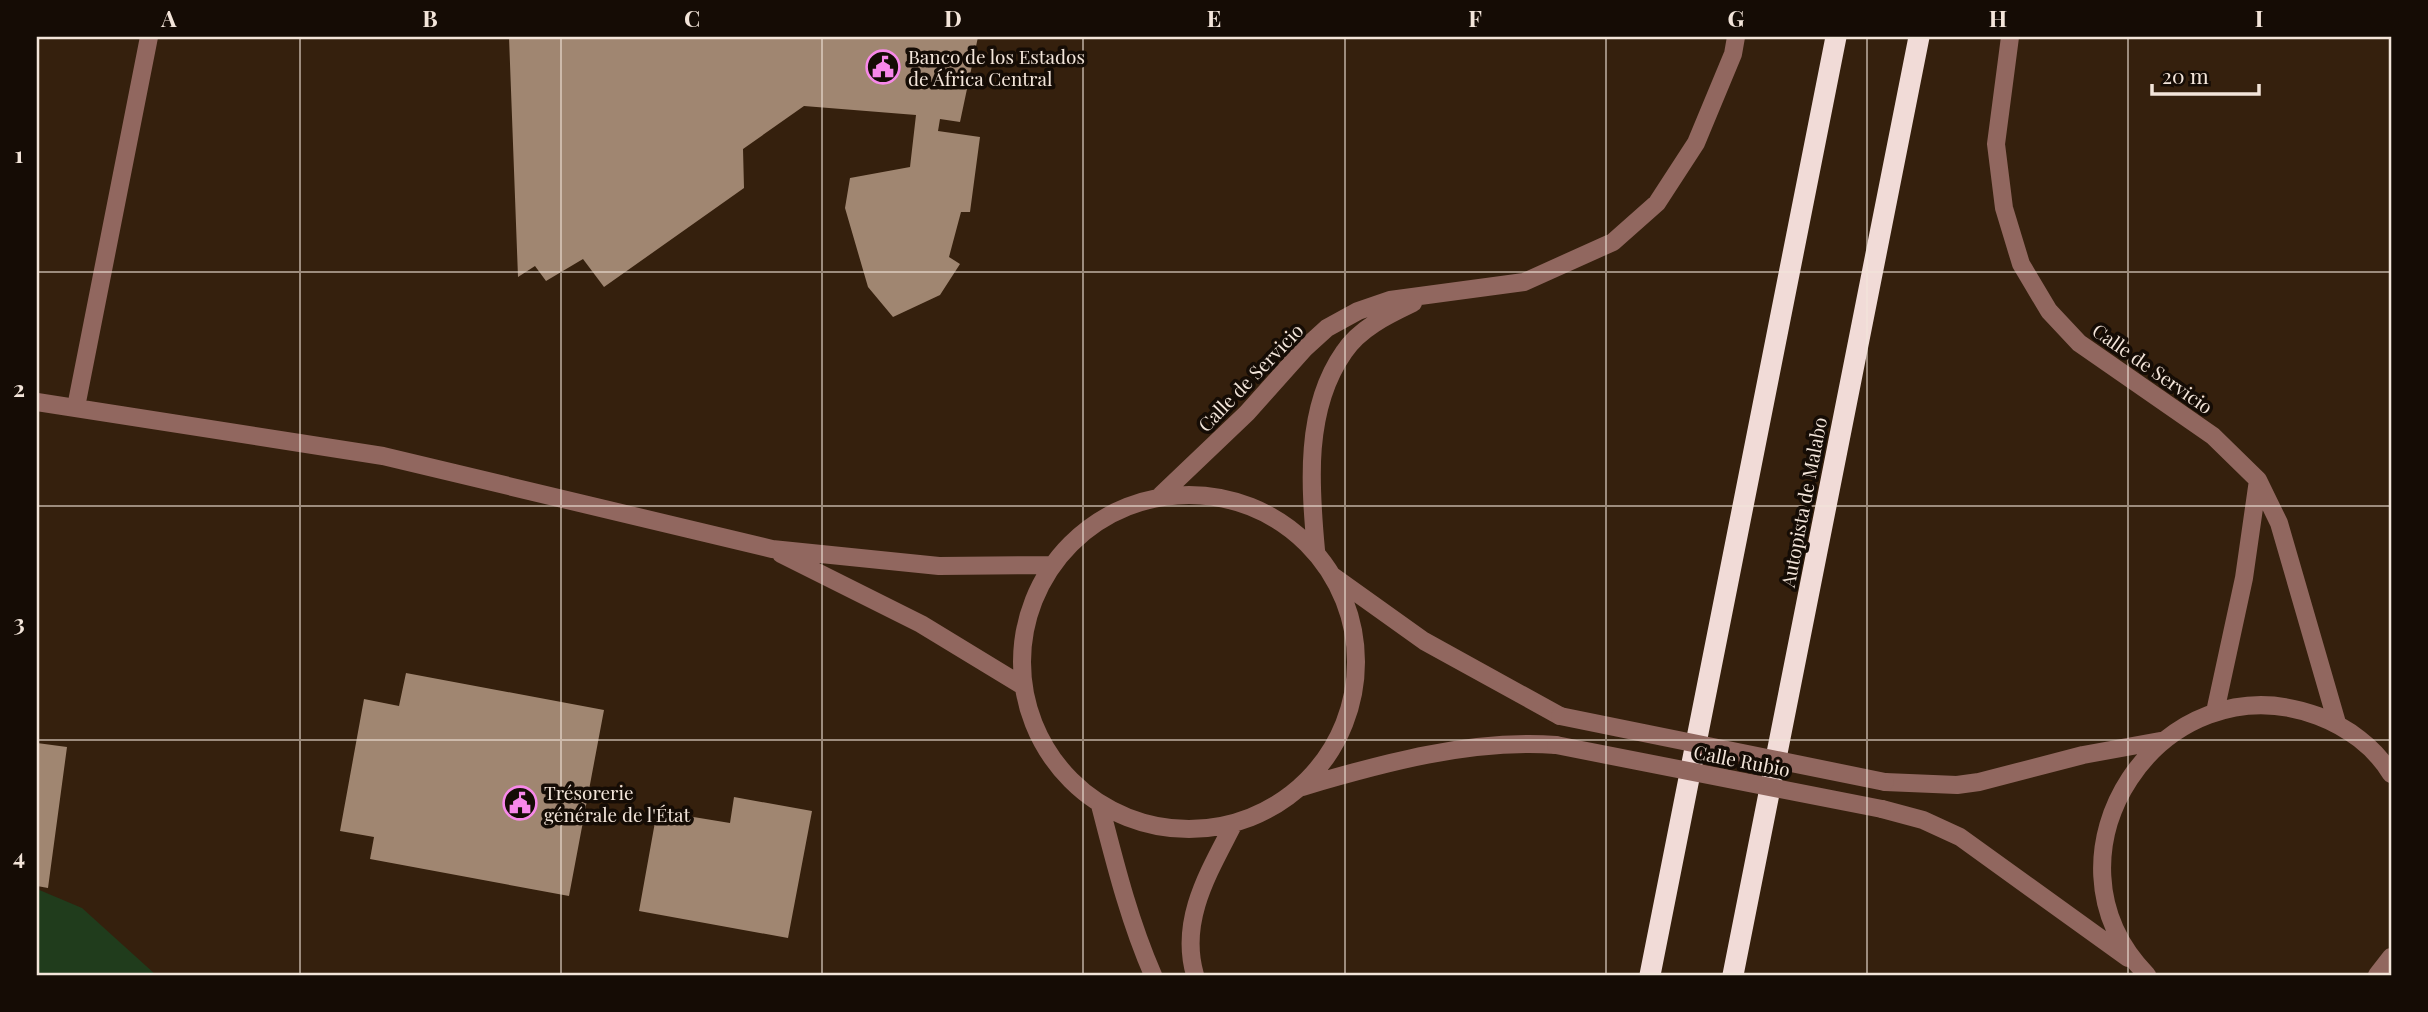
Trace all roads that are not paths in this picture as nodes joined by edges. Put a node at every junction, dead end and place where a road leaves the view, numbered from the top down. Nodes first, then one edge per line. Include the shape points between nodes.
1 (149, 37) edge
2 (1736, 37) edge
3 (1836, 37) edge
4 (1919, 37) edge
5 (2010, 37) edge
6 (1422, 298) junction
7 (37, 402) edge
8 (76, 407) junction
9 (2258, 480) junction
10 (1161, 495) junction
11 (772, 549) junction
12 (1316, 550) junction
13 (1051, 565) junction
14 (1333, 576) junction
15 (1023, 686) junction
16 (2215, 712) junction
17 (2337, 723) junction
18 (2161, 741) junction
19 (2391, 774) edge
20 (1302, 787) junction
21 (1100, 806) junction
22 (1233, 825) junction
23 (2391, 957) edge
24 (2134, 962) junction
25 (1153, 975) edge
26 (1195, 975) edge
27 (1650, 975) edge
28 (1733, 975) edge
29 (2147, 975) edge
30 (2377, 975) edge

1 - 8 street
2 - 6 street, Calle de Servicio via 1696,143 1657,204 1613,242 1524,282
3 - 27 highway
4 - 28 highway, Autopista de Malabo
5 - 9 street, Calle de Servicio via 1996,144 2004,208 2021,264 2049,311 2079,343 2213,436
6 - 10 street, Calle de Servicio via 1390,300 1327,328
6 - 12 street, Calle de Servicio via 1377,321 1344,351 1329,380 1316,422 1310,482
7 - 8 street
8 - 11 street via 383,456
9 - 16 street via 2244,578
9 - 17 street, Calle de Servicio via 2278,523
10 - 12 street via 1218,495 1271,514
10 - 13 street via 1109,514 1081,533
11 - 13 street via 939,566
11 - 15 street via 920,624
12 - 14 street
13 - 15 street via 1031,603 1022,644
14 - 18 street, Calle Rubio, bridge via 1424,641 1560,716 1885,782 1979,782
14 - 20 street via 1354,629 1355,687 1336,741
15 - 21 street via 1037,733 1063,774
16 - 17 street via 2256,704 2298,708
16 - 18 street via 2187,723
17 - 19 street via 2380,757
18 - 24 street via 2128,777 2108,822 2102,871 2111,918
20 - 22 street via 1269,810
20 - 24 street, Calle Rubio, bridge via 1354,771 1521,743 1882,809 1923,820 1959,837
21 - 22 street via 1142,824 1188,831
21 - 25 street via 1130,917
22 - 26 street via 1203,884 1189,933
23 - 30 street
24 - 29 street

